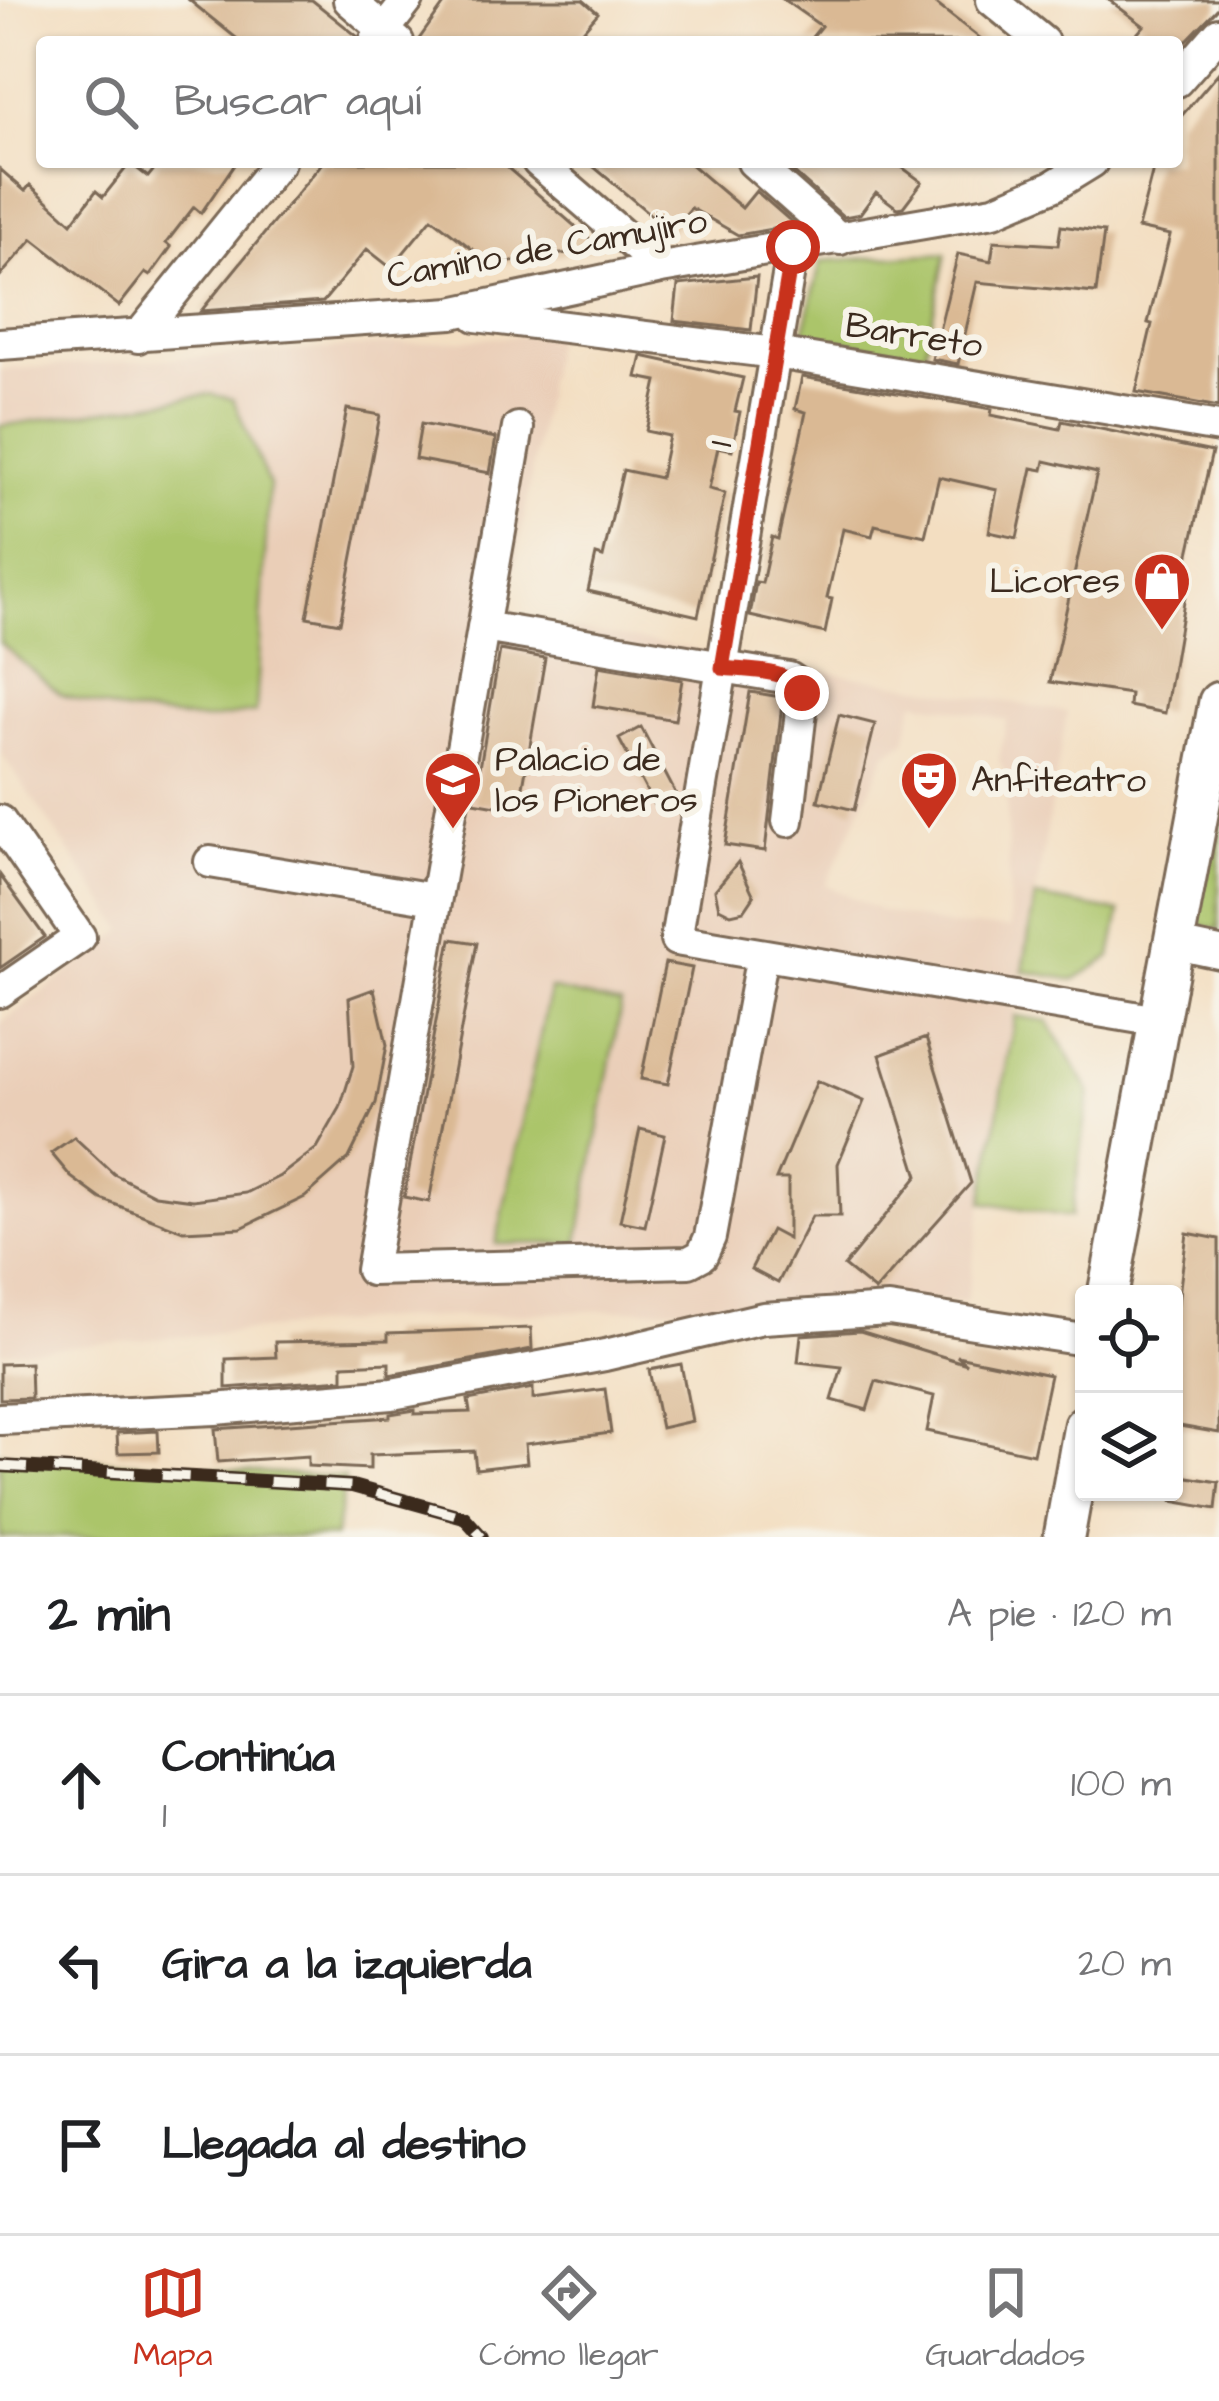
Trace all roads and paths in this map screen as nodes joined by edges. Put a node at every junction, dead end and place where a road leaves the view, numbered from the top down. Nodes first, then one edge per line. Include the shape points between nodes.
1 (349, 0) edge
2 (408, 0) edge
3 (992, 0) edge
4 (1219, 33) edge
5 (384, 36) edge
6 (387, 36) edge
7 (1036, 36) edge
8 (1183, 74) edge
9 (274, 168) edge
10 (545, 168) edge
11 (760, 168) edge
12 (1082, 168) edge
13 (840, 239) junction
14 (793, 247) junction
15 (661, 268) junction
16 (452, 313) junction
17 (0, 317) edge
18 (138, 337) junction
19 (44, 340) junction
20 (0, 344) edge
21 (776, 353) junction
22 (1219, 427) edge
23 (518, 428) dead end
24 (483, 627) junction
25 (724, 662) junction
26 (1219, 702) edge
27 (0, 821) edge
28 (788, 821) dead end
29 (210, 862) dead end
30 (434, 899) junction
31 (1172, 943) junction
32 (1219, 953) edge
33 (762, 955) junction
34 (0, 992) edge
35 (1158, 1021) junction
36 (1110, 1285) edge
37 (1075, 1339) edge
38 (0, 1419) edge
39 (1075, 1476) edge
40 (1064, 1537) edge

1 - 5 street
2 - 6 street
3 - 7 street
4 - 8 street
9 - 18 street
10 - 15 street
11 - 13 street
12 - 13 street, Camino de Camujiro via 994,211
13 - 14 street, Camino de Camujiro
14 - 15 street, Camino de Camujiro
14 - 21 street, 1
15 - 16 street, Camino de Camujiro
16 - 18 street, Camino de Camujiro
16 - 21 street, Barreto
17 - 19 street
18 - 19 street, Camino de Camujiro
19 - 20 street, Camino de Camujiro
21 - 22 street, Barreto
21 - 25 street, 1
23 - 24 street
24 - 25 street
24 - 30 street
25 - 28 street via 799,684
25 - 33 street, 1 via 676,940
26 - 31 main road
27 - 34 street via 80,937
29 - 30 street
30 - 33 street via 371,1270 689,1262 702,1255
31 - 32 street
31 - 35 main road
33 - 35 street
35 - 36 main road
37 - 38 street via 889,1310 763,1318 392,1394
39 - 40 main road

